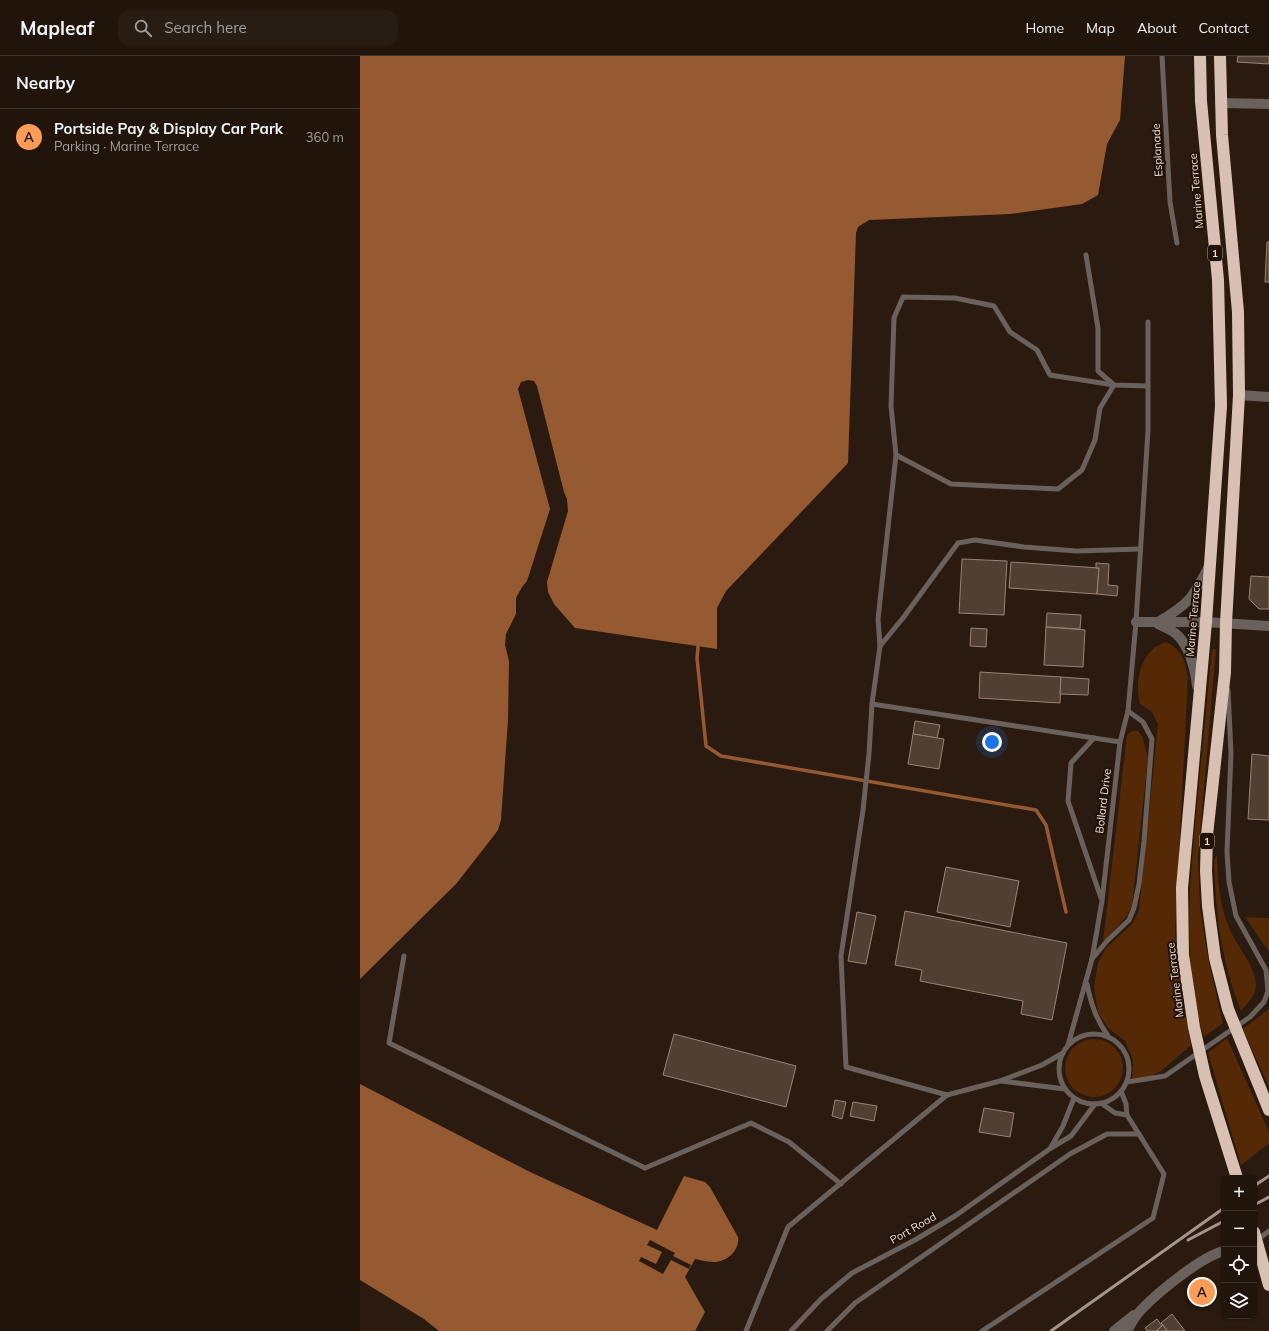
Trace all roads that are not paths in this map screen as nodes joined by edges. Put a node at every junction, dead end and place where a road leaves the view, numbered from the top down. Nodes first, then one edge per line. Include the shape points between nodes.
1 (1162, 56) edge
2 (1200, 56) edge
3 (1220, 56) edge
4 (1220, 103) junction
5 (1269, 104) edge
6 (1177, 243) dead end
7 (1086, 255) dead end
8 (1148, 322) dead end
9 (1114, 385) junction
10 (1148, 386) junction
11 (1240, 396) junction
12 (1269, 397) edge
13 (896, 455) junction
14 (1140, 549) junction
15 (1210, 565) junction
16 (1136, 622) junction
17 (1206, 622) junction
18 (1156, 623) junction
19 (1226, 623) junction
20 (1269, 626) edge
21 (880, 646) junction
22 (1225, 672) junction
23 (1199, 702) junction
24 (872, 704) junction
25 (1128, 711) junction
26 (1094, 738) junction
27 (1120, 742) junction
28 (1102, 901) junction
29 (404, 956) dead end
30 (1092, 959) junction
31 (1086, 983) junction
32 (1108, 1036) junction
33 (1068, 1045) junction
34 (1063, 1053) junction
35 (1000, 1081) junction
36 (1127, 1082) junction
37 (1065, 1089) junction
38 (1121, 1091) junction
39 (947, 1095) junction
40 (1074, 1098) junction
41 (1098, 1104) junction
42 (1269, 1110) edge
43 (1127, 1114) junction
44 (1140, 1134) junction
45 (1050, 1148) junction
46 (1236, 1175) edge
47 (841, 1184) junction
48 (1269, 1231) edge
49 (1257, 1240) edge
50 (1257, 1242) edge
51 (1221, 1251) edge
52 (1269, 1284) edge
53 (1148, 1304) junction
54 (746, 1331) edge
55 (791, 1331) edge
56 (827, 1331) edge
57 (982, 1331) edge
58 (1114, 1331) edge
59 (1127, 1331) edge

1 - 6 lane, Esplanade via 1170,202
2 - 15 highway, Marine Terrace / 1 via 1201,101 1218,280 1221,406
3 - 4 highway, 1
4 - 5 street
4 - 11 highway, 1 via 1238,312
7 - 9 lane via 1098,328 1098,372
8 - 10 lane, Bollard Drive
9 - 10 lane
9 - 13 lane via 1100,408 1094,440 1082,470 1058,489 951,484
9 - 13 lane via 1050,375 1037,350 1010,332 994,306 955,298 903,297 894,318 891,406
10 - 14 lane, Bollard Drive via 1148,430
11 - 12 street
11 - 19 highway, 1
13 - 21 lane via 878,620
14 - 16 lane, Bollard Drive
14 - 21 lane via 1077,551 975,540 958,543
15 - 17 highway, Marine Terrace / 1
15 - 18 street via 1192,598
16 - 18 street
16 - 25 lane, Bollard Drive
17 - 18 street
17 - 19 street
17 - 23 highway, Marine Terrace / 1
18 - 23 street via 1175,633 1185,645 1196,674
19 - 20 street
19 - 22 highway, 1
21 - 24 lane
22 - 36 lane via 1231,753 1227,846 1229,882 1236,916 1266,970 1268,992 1264,1002 1250,1018 1165,1076
22 - 42 highway, 1 via 1207,835 1208,906 1215,958 1228,1009
23 - 46 highway, Marine Terrace / 1 via 1182,888 1183,955 1194,1027 1205,1076
24 - 26 lane
24 - 39 lane via 864,796 841,956 846,1067
25 - 27 lane, Bollard Drive
25 - 30 lane via 1143,722 1152,739 1139,884 1129,920
26 - 27 lane
26 - 28 lane via 1071,763 1068,801
27 - 28 lane, Bollard Drive
28 - 30 lane, Bollard Drive
29 - 47 lane via 390,1043 645,1168 750,1123 789,1142
30 - 31 lane, Bollard Drive
31 - 32 lane, Bollard Drive via 1091,1005
31 - 33 lane, Bollard Drive
32 - 33 lane via 1085,1034
32 - 36 lane via 1124,1050 1128,1061
33 - 34 lane
34 - 35 lane via 1042,1065
34 - 37 lane via 1059,1072
35 - 37 lane
35 - 39 lane
36 - 38 lane
37 - 40 lane
38 - 41 lane via 1112,1099
38 - 43 lane
39 - 47 lane
40 - 41 lane
40 - 45 lane, Port Road via 1063,1126
41 - 43 lane via 1115,1113
41 - 45 lane, Port Road via 1071,1136
43 - 44 lane
44 - 56 lane via 1107,1134 1070,1154 855,1304
44 - 57 lane via 1164,1174 1152,1218
45 - 55 lane, Port Road via 955,1216 916,1240 852,1273 821,1299
47 - 54 lane via 788,1227
48 - 49 lane
50 - 52 highway
51 - 53 street via 1201,1262
53 - 58 street
53 - 59 street via 1136,1316

